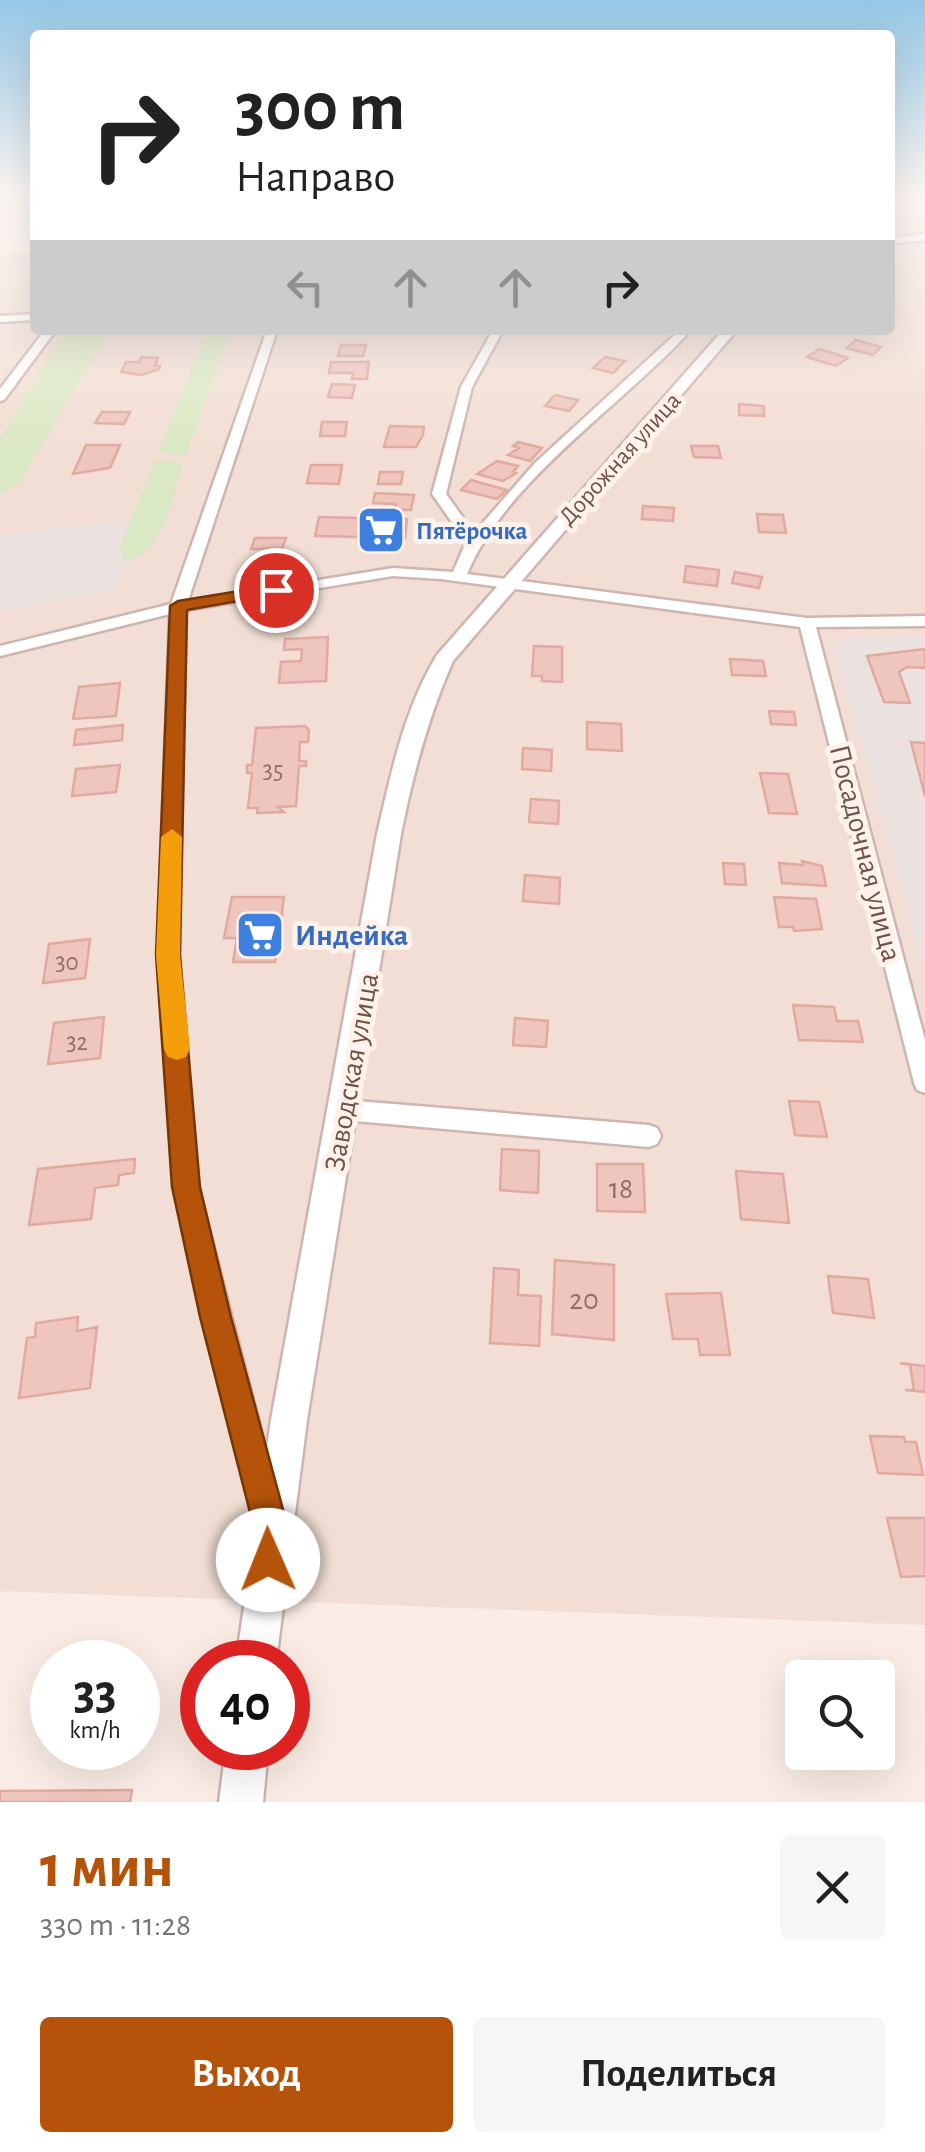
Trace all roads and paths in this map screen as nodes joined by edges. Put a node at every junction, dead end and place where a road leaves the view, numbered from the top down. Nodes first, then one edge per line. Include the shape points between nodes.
1 (30, 317) edge
2 (0, 319) edge
3 (46, 335) edge
4 (270, 335) edge
5 (494, 335) edge
6 (681, 335) edge
7 (726, 335) edge
8 (0, 397) edge
9 (473, 542) junction
10 (458, 577) junction
11 (507, 584) junction
12 (178, 606) junction
13 (925, 621) edge
14 (808, 623) junction
15 (0, 651) edge
16 (925, 1083) edge
17 (344, 1110) junction
18 (648, 1136) dead end
19 (271, 1528) junction
20 (258, 1640) edge
21 (245, 1770) edge
22 (241, 1802) edge

1 - 2 street
3 - 8 street
4 - 12 street
5 - 9 street via 481,351 450,439 439,494
6 - 9 street via 540,466
7 - 11 street, Дорожная улица
9 - 10 street
10 - 11 street
10 - 12 street via 393,572
11 - 14 street
11 - 17 street, Заводская улица via 444,659 424,698 392,829
12 - 15 street
12 - 19 street via 168,955 186,1187
13 - 14 street
14 - 16 street, Посадочная улица
17 - 18 street
17 - 19 street, Заводская улица
19 - 20 street, Заводская улица
21 - 22 street

